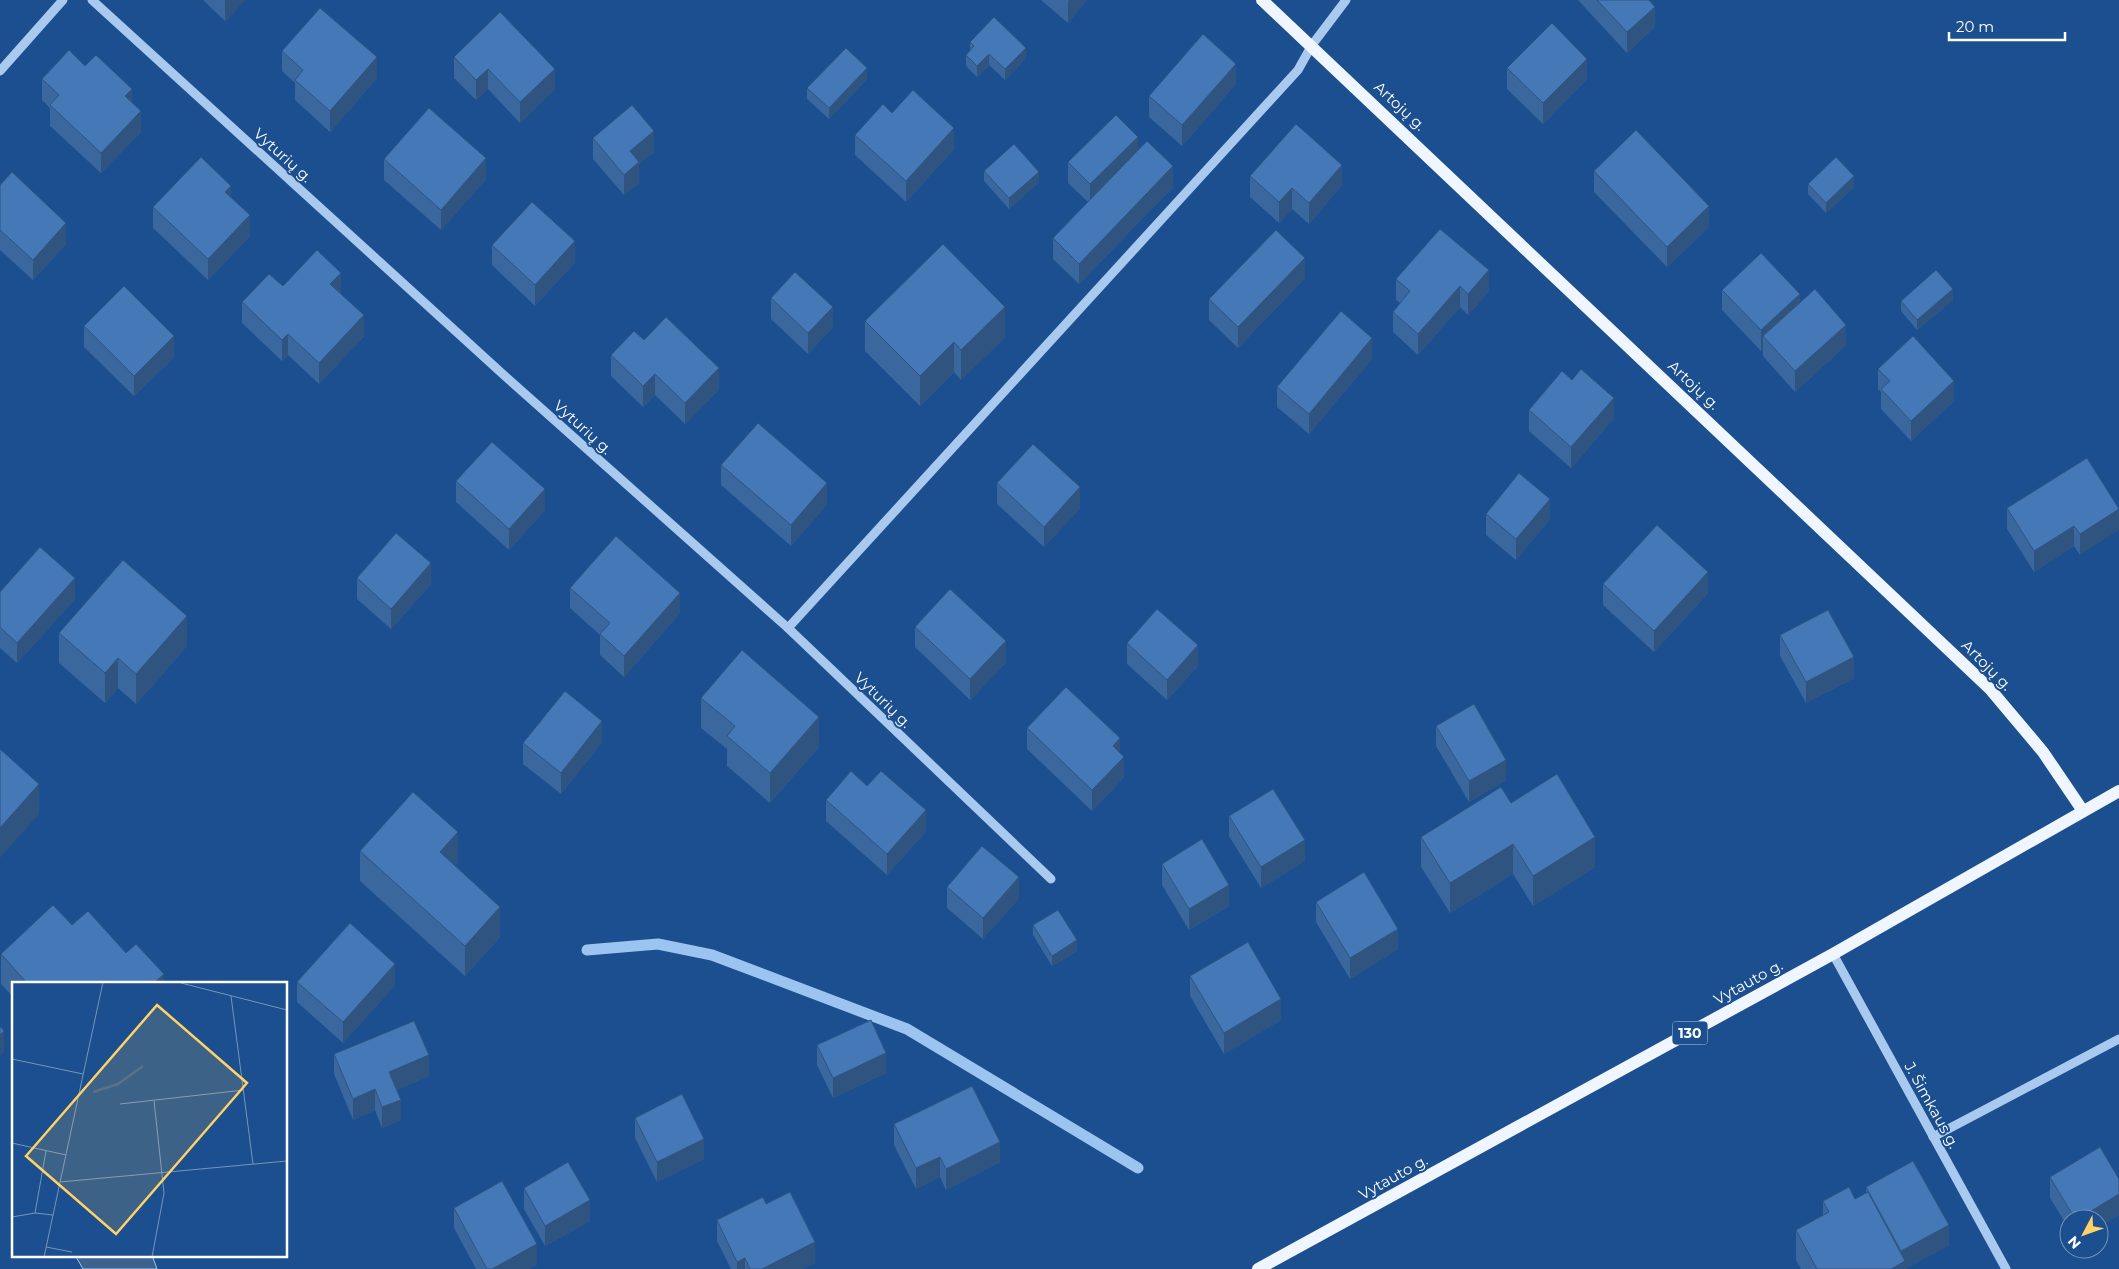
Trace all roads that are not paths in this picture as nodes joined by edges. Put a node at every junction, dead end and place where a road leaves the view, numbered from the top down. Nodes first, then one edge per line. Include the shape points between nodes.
1 (63, 0) edge
2 (92, 0) edge
3 (1262, 0) edge
4 (1346, 0) edge
5 (1312, 46) junction
6 (0, 72) edge
7 (788, 628) junction
8 (2119, 791) edge
9 (2083, 811) junction
10 (1051, 879) dead end
11 (1833, 954) junction
12 (2119, 1039) edge
13 (1933, 1137) junction
14 (1258, 1269) edge
15 (2006, 1269) edge

1 - 6 street
2 - 7 street, Vyturių g. via 506,377
3 - 5 main road, Artojų g.
4 - 5 street
5 - 7 street via 1298,70
5 - 9 main road, Artojų g. via 1990,689 2043,752
7 - 10 street, Vyturių g.
8 - 9 main road, Vytauto g. / 130
9 - 11 main road, Vytauto g. / 130
11 - 13 street, J. Šimkaus g.
11 - 14 main road, Vytauto g. / 130
12 - 13 street
13 - 15 street, J. Šimkaus g.

